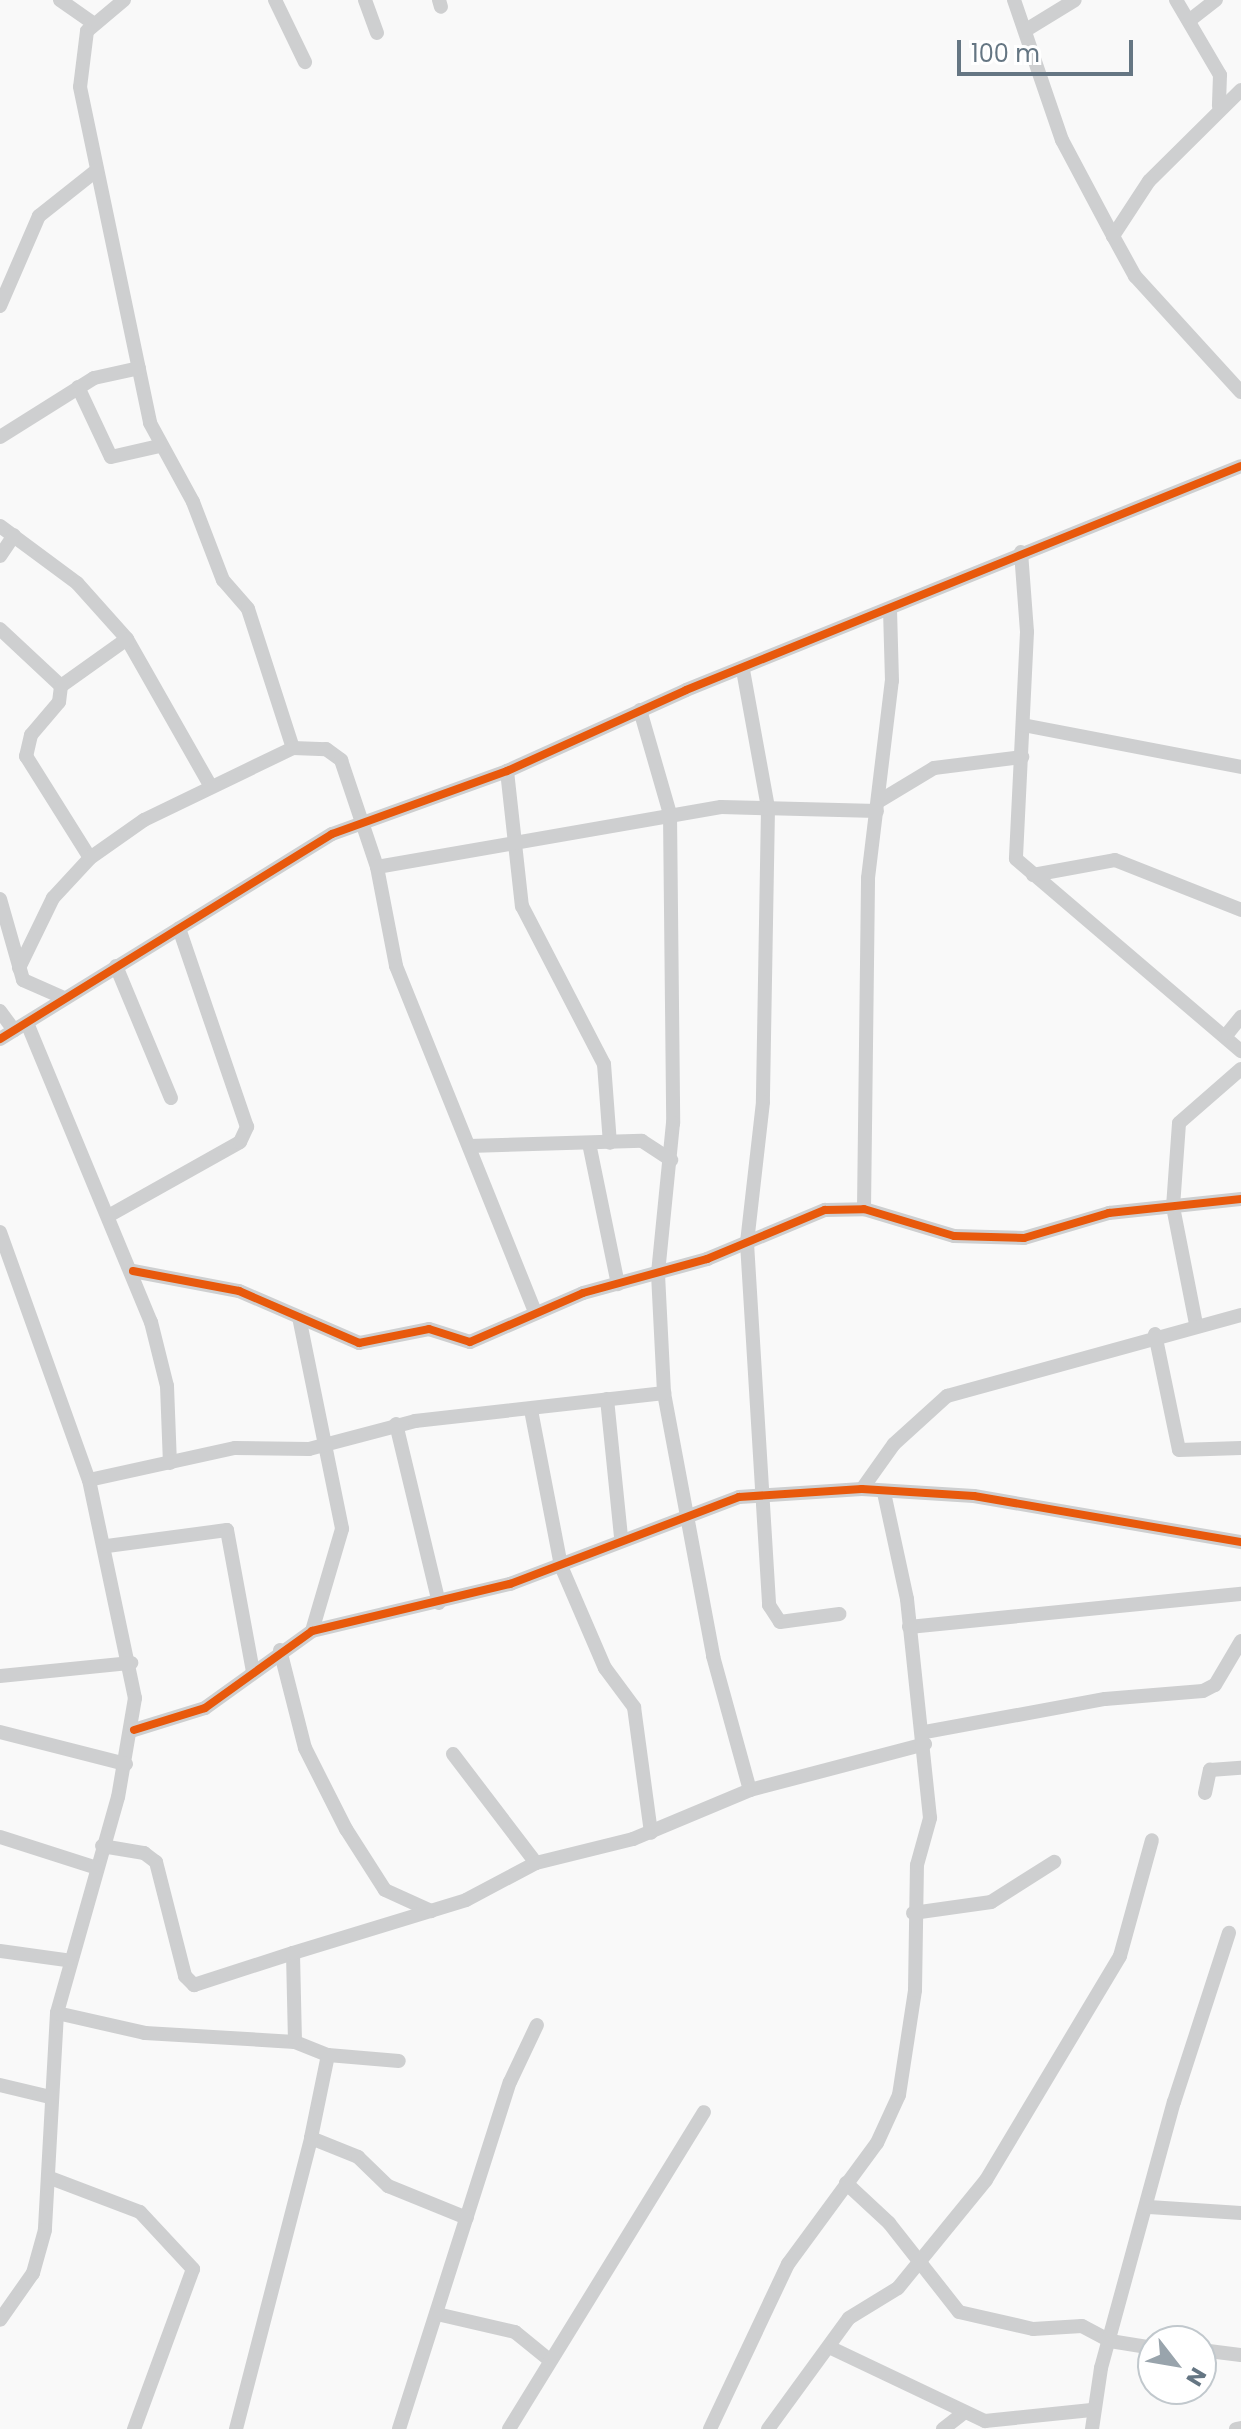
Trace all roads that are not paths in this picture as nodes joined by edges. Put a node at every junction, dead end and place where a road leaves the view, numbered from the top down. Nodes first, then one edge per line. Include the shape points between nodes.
1 (60, 0) edge
2 (124, 0) edge
3 (275, 0) edge
4 (365, 0) edge
5 (1014, 0) edge
6 (1075, 0) edge
7 (1176, 0) edge
8 (1216, 0) edge
9 (1190, 20) junction
10 (92, 22) junction
11 (1026, 30) junction
12 (377, 33) dead end
13 (305, 62) dead end
14 (1241, 90) edge
15 (1219, 106) junction
16 (97, 170) junction
17 (1113, 236) junction
18 (0, 306) edge
19 (139, 368) junction
20 (78, 387) junction
21 (1241, 392) edge
22 (0, 437) edge
23 (159, 446) junction
24 (1241, 466) edge
25 (0, 526) edge
26 (14, 535) junction
27 (1021, 552) junction
28 (0, 556) edge
29 (890, 611) junction
30 (0, 629) edge
31 (127, 639) junction
32 (743, 670) junction
33 (61, 686) junction
34 (640, 710) junction
35 (1023, 725) junction
36 (293, 748) junction
37 (1022, 757) junction
38 (1241, 767) edge
39 (507, 771) junction
40 (210, 785) junction
41 (879, 806) junction
42 (768, 808) junction
43 (670, 814) junction
44 (365, 819) junction
45 (516, 845) junction
46 (90, 858) junction
47 (377, 867) junction
48 (1032, 875) junction
49 (0, 899) edge
50 (1241, 910) edge
51 (179, 928) junction
52 (116, 966) junction
53 (19, 968) junction
54 (64, 998) junction
55 (0, 1011) edge
56 (1241, 1017) edge
57 (21, 1026) junction
58 (1228, 1033) junction
59 (0, 1039) edge
60 (1241, 1051) edge
61 (1241, 1069) edge
62 (171, 1098) dead end
63 (610, 1143) junction
64 (469, 1146) junction
65 (590, 1148) junction
66 (671, 1160) junction
67 (1241, 1199) edge
68 (1173, 1207) junction
69 (864, 1209) junction
70 (110, 1215) junction
71 (0, 1232) edge
72 (747, 1243) junction
73 (4, 1256) edge
74 (133, 1271) junction
75 (658, 1274) junction
76 (618, 1284) junction
77 (535, 1311) junction
78 (1241, 1315) edge
79 (299, 1317) junction
80 (1196, 1324) junction
81 (1155, 1334) junction
82 (664, 1393) junction
83 (607, 1399) junction
84 (531, 1410) junction
85 (396, 1424) junction
86 (326, 1444) junction
87 (1241, 1448) edge
88 (170, 1463) junction
89 (89, 1480) junction
90 (862, 1489) junction
91 (884, 1493) junction
92 (763, 1494) junction
93 (686, 1511) junction
94 (621, 1538) junction
95 (1241, 1542) edge
96 (107, 1546) junction
97 (561, 1566) junction
98 (1241, 1594) edge
99 (439, 1603) junction
100 (839, 1614) dead end
101 (909, 1627) junction
102 (312, 1631) junction
103 (1241, 1641) edge
104 (280, 1650) junction
105 (131, 1663) junction
106 (253, 1671) junction
107 (0, 1676) edge
108 (134, 1730) junction
109 (0, 1732) edge
110 (925, 1738) junction
111 (453, 1754) dead end
112 (126, 1764) junction
113 (1241, 1768) edge
114 (750, 1790) junction
115 (1205, 1793) dead end
116 (651, 1833) junction
117 (0, 1837) edge
118 (1152, 1840) dead end
119 (102, 1846) junction
120 (1054, 1862) dead end
121 (536, 1863) junction
122 (94, 1867) junction
123 (432, 1911) junction
124 (913, 1913) junction
125 (1229, 1933) dead end
126 (0, 1951) edge
127 (293, 1953) junction
128 (66, 1960) junction
129 (57, 2013) junction
130 (537, 2025) dead end
131 (295, 2042) junction
132 (328, 2055) junction
133 (399, 2061) dead end
134 (0, 2085) edge
135 (50, 2097) junction
136 (704, 2112) dead end
137 (311, 2138) junction
138 (53, 2179) junction
139 (846, 2183) junction
140 (1149, 2207) junction
141 (1241, 2213) edge
142 (467, 2218) junction
143 (921, 2262) junction
144 (437, 2314) junction
145 (0, 2320) edge
146 (1110, 2341) junction
147 (1137, 2345) edge
148 (829, 2347) junction
149 (1217, 2352) edge
150 (1241, 2355) edge
151 (547, 2358) junction
152 (1091, 2410) junction
153 (962, 2414) junction
154 (978, 2424) edge
155 (134, 2429) edge
156 (236, 2429) edge
157 (399, 2429) edge
158 (509, 2429) edge
159 (710, 2429) edge
160 (768, 2429) edge
161 (943, 2429) edge
162 (1092, 2429) edge

1 - 10 street
2 - 10 street
3 - 13 street
4 - 12 street
5 - 11 street
6 - 11 street
7 - 9 street
8 - 9 street
9 - 15 street via 1222,81
10 - 16 street via 80,53 80,87
11 - 17 street via 1062,140
14 - 15 street
15 - 17 street via 1135,198
16 - 18 street via 39,216
16 - 19 street
17 - 21 street via 1135,276
19 - 20 street
19 - 23 street
20 - 22 street
20 - 23 street via 111,457
23 - 36 street via 193,502 223,580 248,609
24 - 27 street
25 - 26 street
26 - 28 street
26 - 31 street via 77,583
27 - 29 street
27 - 35 street
29 - 32 street
29 - 41 street
30 - 33 street
31 - 33 street
31 - 40 street
32 - 34 street
32 - 42 street
33 - 46 street via 59,702 31,735 26,756
34 - 39 street
34 - 43 street
35 - 37 street
35 - 38 street
36 - 40 street
36 - 44 street via 326,749 341,760
37 - 41 street via 934,768
37 - 48 street via 1014,850
39 - 44 street
39 - 45 street
40 - 46 street
41 - 42 street
41 - 69 street via 867,892
42 - 43 street
42 - 72 street via 763,1102
43 - 45 street
43 - 66 street
44 - 47 street
44 - 51 street
45 - 47 street
45 - 63 street via 530,928 604,1064
46 - 53 street via 53,898
47 - 64 street via 396,966
48 - 50 street via 1115,860
48 - 58 street
49 - 53 street
51 - 52 street
51 - 70 street via 247,1127 240,1142
52 - 54 street
52 - 62 street
53 - 54 street via 33,989
54 - 57 street
55 - 57 street
56 - 58 street
57 - 59 street
57 - 70 street
58 - 60 street
61 - 68 street via 1179,1123
63 - 65 street
63 - 66 street via 650,1142
64 - 65 street
64 - 77 street
65 - 76 street
66 - 75 street
67 - 68 street
68 - 69 street via 996,1238 954,1236
68 - 80 street
69 - 72 street via 825,1210
70 - 74 street
71 - 73 street
72 - 75 street
72 - 92 street
73 - 89 street
74 - 79 street via 239,1291
74 - 88 street via 167,1386
75 - 76 street
75 - 82 street
76 - 77 street
77 - 79 street via 470,1342 429,1329 359,1343
78 - 80 street
79 - 86 street
80 - 81 street
81 - 87 street via 1179,1450
81 - 90 street via 947,1396 886,1453
82 - 83 street
82 - 93 street
83 - 84 street
83 - 94 street
84 - 85 street
84 - 97 street
85 - 86 street
85 - 99 street
86 - 88 street via 235,1448
86 - 102 street via 341,1540
88 - 89 street
89 - 96 street
90 - 91 street
90 - 92 street
91 - 95 street via 974,1496
91 - 101 street
92 - 93 street
92 - 100 street via 772,1614 786,1622
93 - 94 street
93 - 114 street via 713,1656
94 - 97 street
96 - 105 street
96 - 106 street via 227,1530
97 - 99 street
97 - 116 street via 605,1668 634,1707
98 - 101 street
99 - 102 street
101 - 110 street
102 - 104 street
103 - 110 street via 1215,1685 1203,1691 1105,1699
104 - 106 street
104 - 123 street via 305,1748 346,1829 385,1890
105 - 107 street
105 - 108 street
106 - 108 street via 186,1718
108 - 112 street
109 - 112 street
110 - 114 street
110 - 124 street via 930,1828 919,1853
111 - 121 street
112 - 119 street
113 - 115 street via 1210,1770
114 - 116 street
116 - 121 street
117 - 122 street
118 - 143 street via 1120,1956 986,2180
119 - 122 street
119 - 127 street via 144,1853 156,1862 185,1976 194,1985
120 - 124 street via 991,1902
121 - 123 street via 487,1892
122 - 128 street
123 - 127 street
124 - 139 street via 915,1990 899,2095 877,2143
125 - 140 street
126 - 128 street
127 - 131 street
128 - 129 street
129 - 131 street via 145,2033
129 - 135 street
130 - 142 street via 510,2082
131 - 132 street
132 - 133 street
132 - 137 street
134 - 135 street
135 - 138 street
136 - 151 street
137 - 142 street via 358,2157 388,2186
137 - 156 street
138 - 145 street via 33,2273
138 - 155 street via 140,2212 193,2269
139 - 143 street
139 - 159 street via 788,2264
140 - 141 street
140 - 146 street
142 - 144 street
143 - 146 street via 959,2312 1033,2329 1082,2326
143 - 148 street via 898,2288 859,2307
144 - 151 street via 515,2332
144 - 157 street
146 - 147 street
146 - 152 street
148 - 153 street
148 - 160 street
149 - 150 street
151 - 158 street
152 - 154 street
152 - 162 street
153 - 154 street
153 - 161 street

